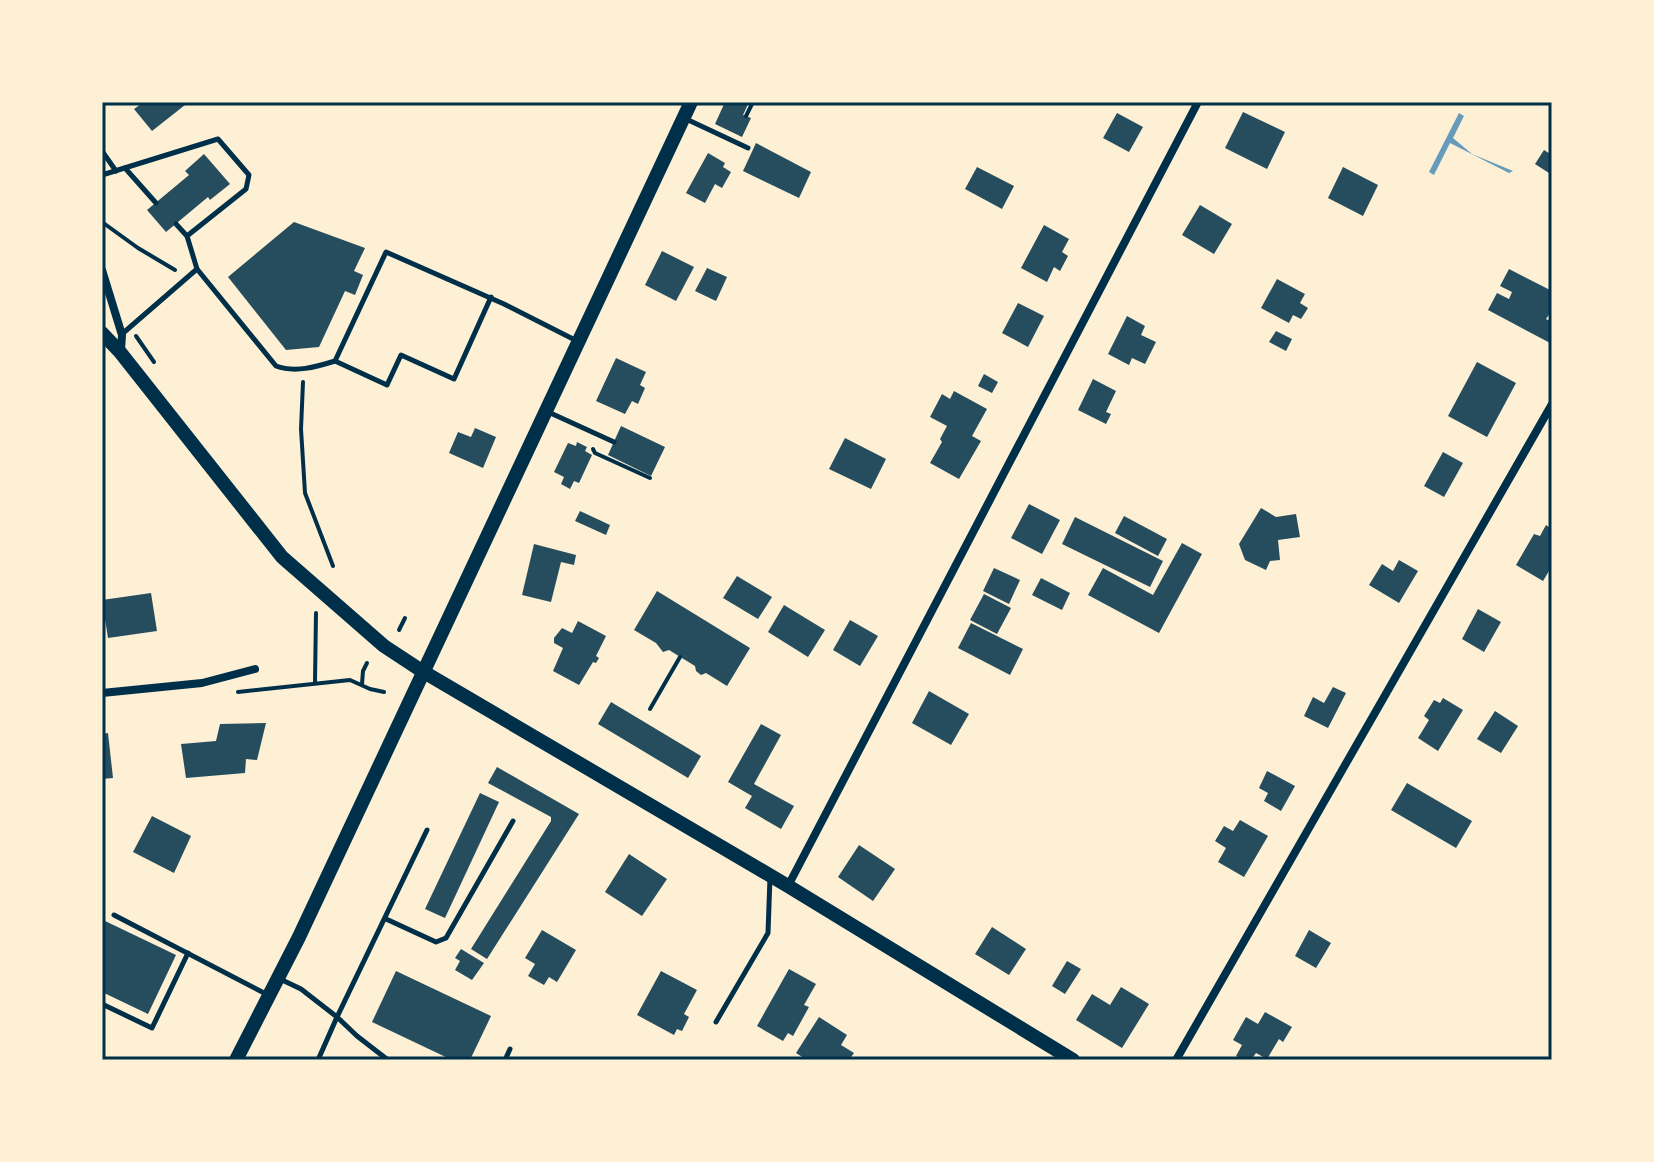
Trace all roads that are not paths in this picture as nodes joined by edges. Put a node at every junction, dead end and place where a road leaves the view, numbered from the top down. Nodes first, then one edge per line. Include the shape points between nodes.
1 (691, 102) edge
2 (1198, 102) edge
3 (683, 118) junction
4 (748, 148) dead end
5 (102, 151) edge
6 (125, 168) junction
7 (116, 171) junction
8 (102, 175) edge
9 (156, 203) dead end
10 (176, 224) dead end
11 (187, 236) junction
12 (197, 269) junction
13 (102, 270) edge
14 (491, 297) junction
15 (102, 333) edge
16 (122, 335) junction
17 (578, 341) junction
18 (120, 352) junction
19 (335, 361) junction
20 (1552, 404) edge
21 (546, 410) junction
22 (614, 442) dead end
23 (255, 669) dead end
24 (422, 671) junction
25 (102, 693) edge
26 (513, 821) dead end
27 (427, 830) dead end
28 (770, 875) junction
29 (788, 886) junction
30 (114, 915) dead end
31 (386, 919) junction
32 (188, 953) junction
33 (279, 978) junction
34 (271, 997) junction
35 (102, 1004) edge
36 (337, 1017) junction
37 (716, 1022) dead end
38 (510, 1049) dead end
39 (236, 1060) edge
40 (318, 1060) edge
41 (388, 1060) edge
42 (505, 1060) edge
43 (1073, 1060) edge
44 (1176, 1060) edge

1 - 3 street
2 - 29 street
3 - 4 lane
3 - 17 street
5 - 7 lane
6 - 7 lane
6 - 9 lane
6 - 11 lane via 218,139 249,175 246,189
7 - 8 lane
10 - 11 lane
11 - 12 lane
12 - 16 lane
12 - 19 lane via 276,366 286,370
13 - 16 street
14 - 17 lane
14 - 19 lane via 386,252
14 - 19 lane via 454,379 401,355 387,385
15 - 18 street
16 - 18 street
17 - 21 street
18 - 24 street via 282,557 384,646
20 - 44 street
21 - 22 lane
21 - 24 street
23 - 25 street via 202,683
24 - 28 street
24 - 33 street
26 - 31 lane via 446,938 436,942
27 - 31 lane
28 - 29 street
28 - 37 lane via 768,933
29 - 43 street
30 - 32 lane
31 - 36 lane
32 - 34 lane
32 - 35 lane via 152,1028
33 - 34 street
33 - 36 lane
34 - 39 street
36 - 40 lane
36 - 41 lane
38 - 42 lane

